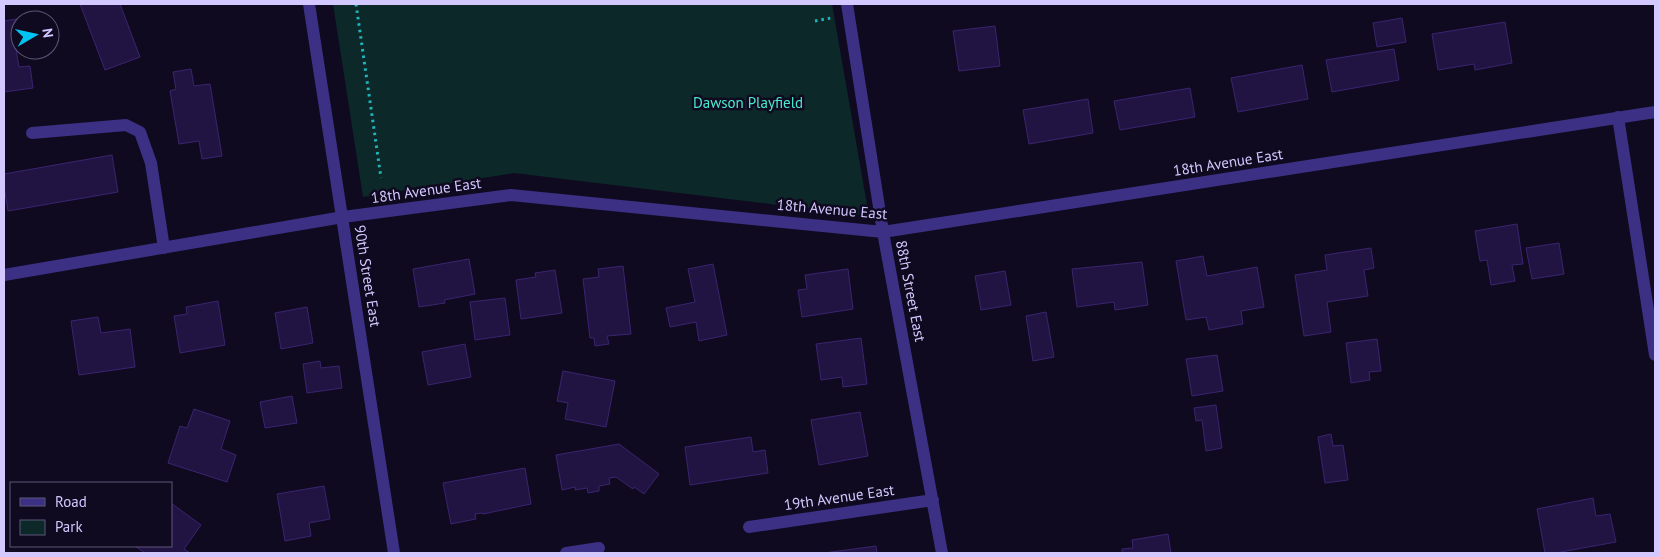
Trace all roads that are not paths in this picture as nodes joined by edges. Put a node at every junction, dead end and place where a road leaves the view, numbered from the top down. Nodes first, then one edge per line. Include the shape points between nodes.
1 (309, 4) edge
2 (848, 4) edge
3 (1655, 112) edge
4 (1618, 117) junction
5 (32, 133) dead end
6 (343, 217) junction
7 (883, 232) junction
8 (164, 248) junction
9 (4, 275) edge
10 (1655, 355) edge
11 (933, 500) junction
12 (749, 527) dead end
13 (599, 548) dead end
14 (394, 553) edge
15 (566, 553) edge
16 (942, 553) edge

1 - 6 street, 90th Street East
2 - 7 street, 88th Street East
3 - 4 street, 18th Avenue East
4 - 7 street, 18th Avenue East
4 - 10 street
5 - 8 street via 126,125 140,132 152,163
6 - 7 street, 18th Avenue East via 511,194
6 - 8 street, 18th Avenue East
6 - 14 street, 90th Street East
7 - 11 street, 88th Street East
8 - 9 street, 18th Avenue East
11 - 12 street, 19th Avenue East
11 - 16 street, 88th Street East
13 - 15 street

